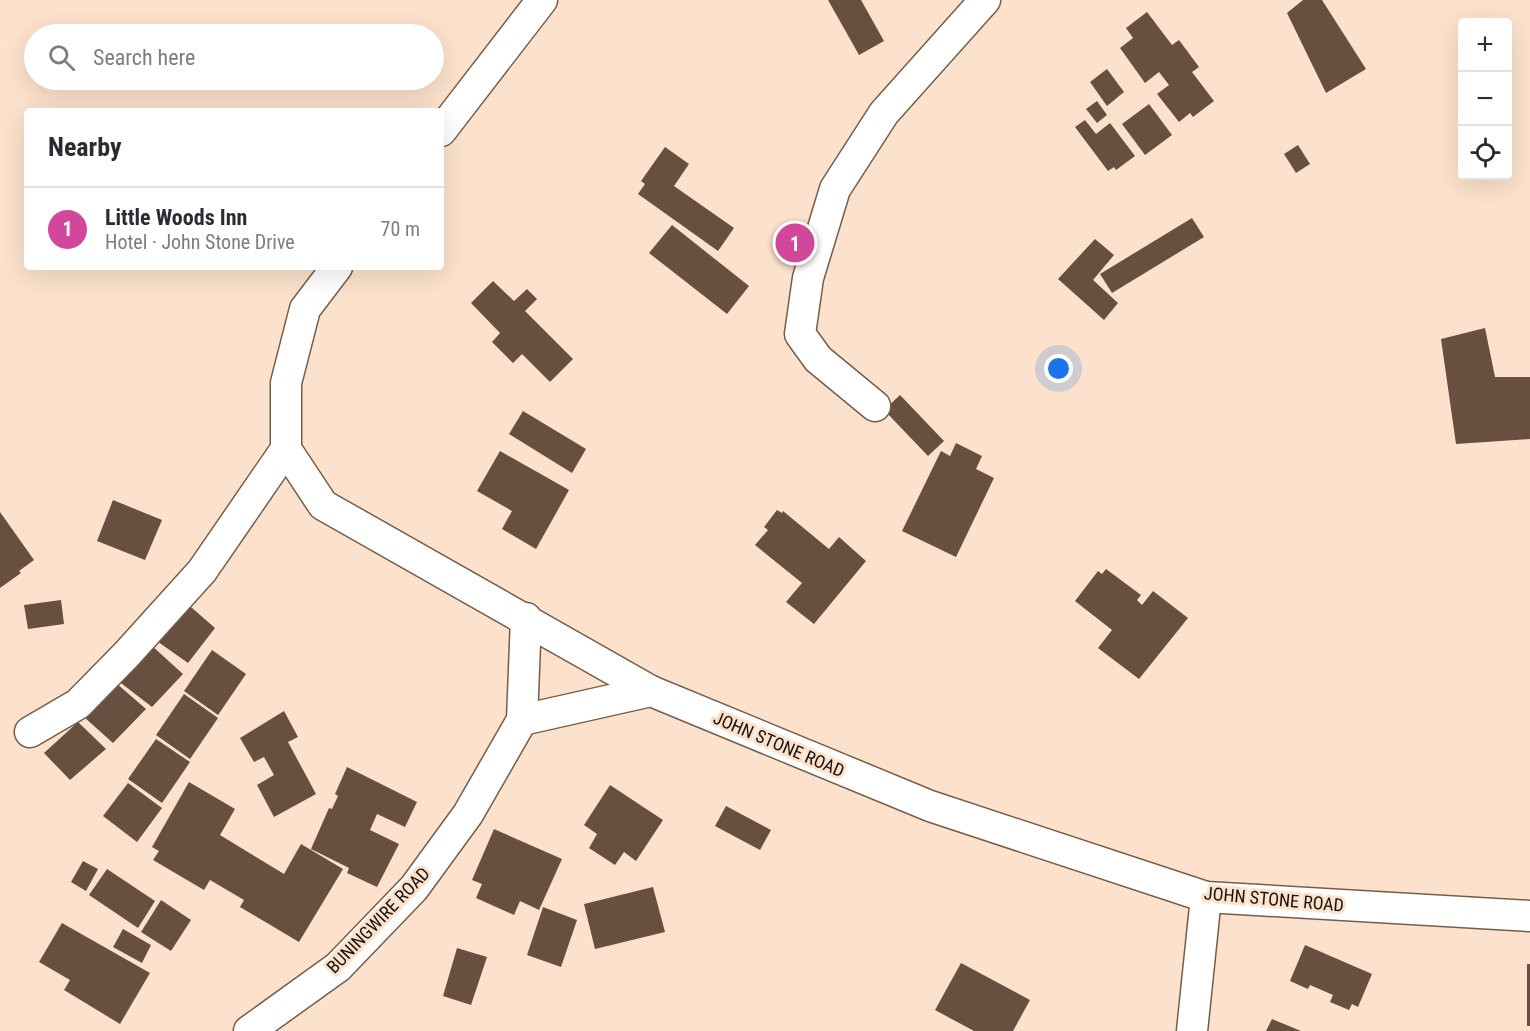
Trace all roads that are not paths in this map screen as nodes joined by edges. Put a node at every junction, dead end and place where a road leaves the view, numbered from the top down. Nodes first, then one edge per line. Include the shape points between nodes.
1 (542, 0) edge
2 (985, 0) edge
3 (444, 127) edge
4 (335, 270) edge
5 (874, 406) dead end
6 (286, 449) junction
7 (526, 618) junction
8 (651, 690) junction
9 (522, 720) junction
10 (30, 732) dead end
11 (1206, 897) junction
12 (1530, 916) edge
13 (249, 1031) edge
14 (1192, 1031) edge

1 - 3 street
2 - 5 street via 884,113 835,189 808,278 800,334 818,359
4 - 6 street via 305,309 286,383
6 - 7 street, JOHN STONE ROAD via 323,505
6 - 10 street via 194,580 128,654 78,704
7 - 8 street, JOHN STONE ROAD
7 - 9 street, BUNINGWIRE ROAD
8 - 9 street
8 - 11 street, JOHN STONE ROAD via 930,806
9 - 13 street, BUNINGWIRE ROAD via 468,814 414,888 338,967
11 - 12 street, JOHN STONE ROAD
11 - 14 street

